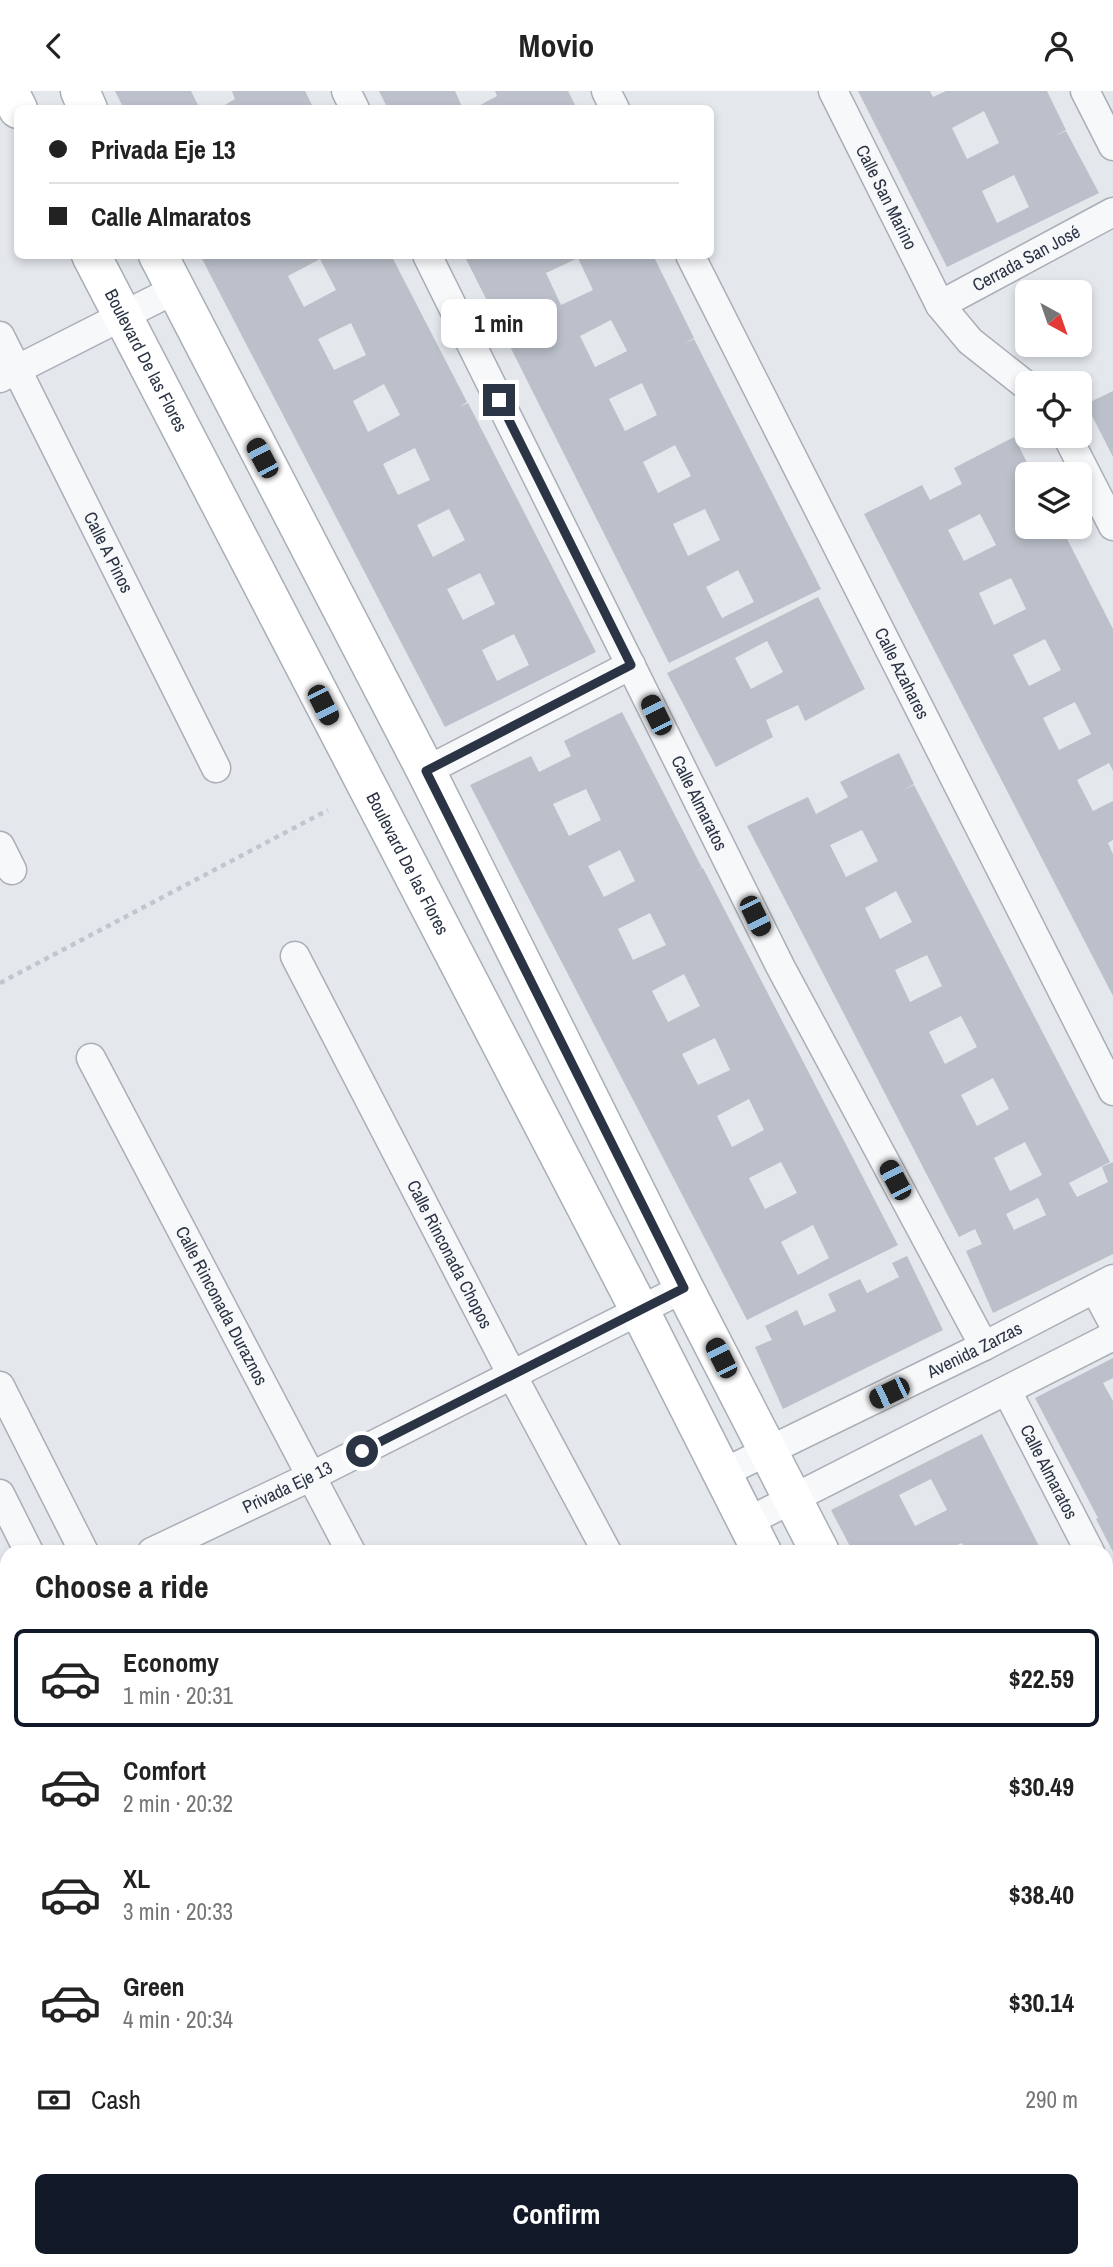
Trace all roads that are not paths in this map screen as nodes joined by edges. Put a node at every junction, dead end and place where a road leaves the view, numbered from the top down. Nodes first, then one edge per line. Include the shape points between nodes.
1 (833, 91) edge
2 (1085, 91) edge
3 (1113, 146) edge
4 (1113, 212) edge
5 (92, 259) edge
6 (160, 259) edge
7 (430, 259) edge
8 (692, 259) edge
9 (174, 290) junction
10 (940, 305) junction
11 (121, 316) junction
12 (0, 336) edge
13 (8, 373) edge
14 (1015, 377) edge
15 (1073, 448) edge
16 (1113, 526) edge
17 (631, 665) junction
18 (216, 768) dead end
19 (426, 771) junction
20 (295, 956) dead end
21 (91, 1058) dead end
22 (1113, 1091) edge
23 (1104, 1284) edge
24 (684, 1288) junction
25 (640, 1311) junction
26 (1113, 1323) edge
27 (1113, 1336) edge
28 (984, 1346) junction
29 (512, 1375) junction
30 (0, 1386) edge
31 (1007, 1391) junction
32 (769, 1451) junction
33 (723, 1473) junction
34 (312, 1476) junction
35 (0, 1494) edge
36 (794, 1499) junction
37 (755, 1537) edge
38 (26, 1545) edge
39 (80, 1545) edge
40 (167, 1545) edge
41 (347, 1545) edge
42 (603, 1545) edge
43 (817, 1545) edge
44 (1086, 1545) edge

1 - 10 street, Calle San Marino
2 - 3 street
4 - 10 street, Cerrada San José
5 - 11 street, Boulevard De las Flores
6 - 9 street
7 - 17 street, Calle Almaratos
8 - 22 street, Calle Azahares
9 - 11 street
9 - 19 street
10 - 14 street, Calle San Marino via 970,341
11 - 13 street
11 - 25 street, Boulevard De las Flores
12 - 13 street, Calle A Pinos
13 - 18 street, Calle A Pinos
15 - 16 street
17 - 19 street
17 - 28 street, Calle Almaratos via 780,966
19 - 24 street
20 - 29 street, Calle Rinconada Chopos
21 - 34 street, Calle Rinconada Duraznos
23 - 26 street
23 - 28 street, Avenida Zarzas
24 - 25 street, Privada Eje 13
24 - 32 street
25 - 29 street, Privada Eje 13
25 - 33 street, Boulevard De las Flores
27 - 31 street
28 - 32 street, Avenida Zarzas
29 - 34 street, Privada Eje 13
29 - 42 street, Calle Rinconada Chopos
30 - 39 street
31 - 36 street
31 - 44 street, Calle Almaratos
32 - 33 street, Avenida Zarzas
32 - 36 street
33 - 37 street
34 - 40 street, Privada Eje 13
34 - 41 street, Calle Rinconada Duraznos
35 - 38 street
36 - 37 street
36 - 43 street

